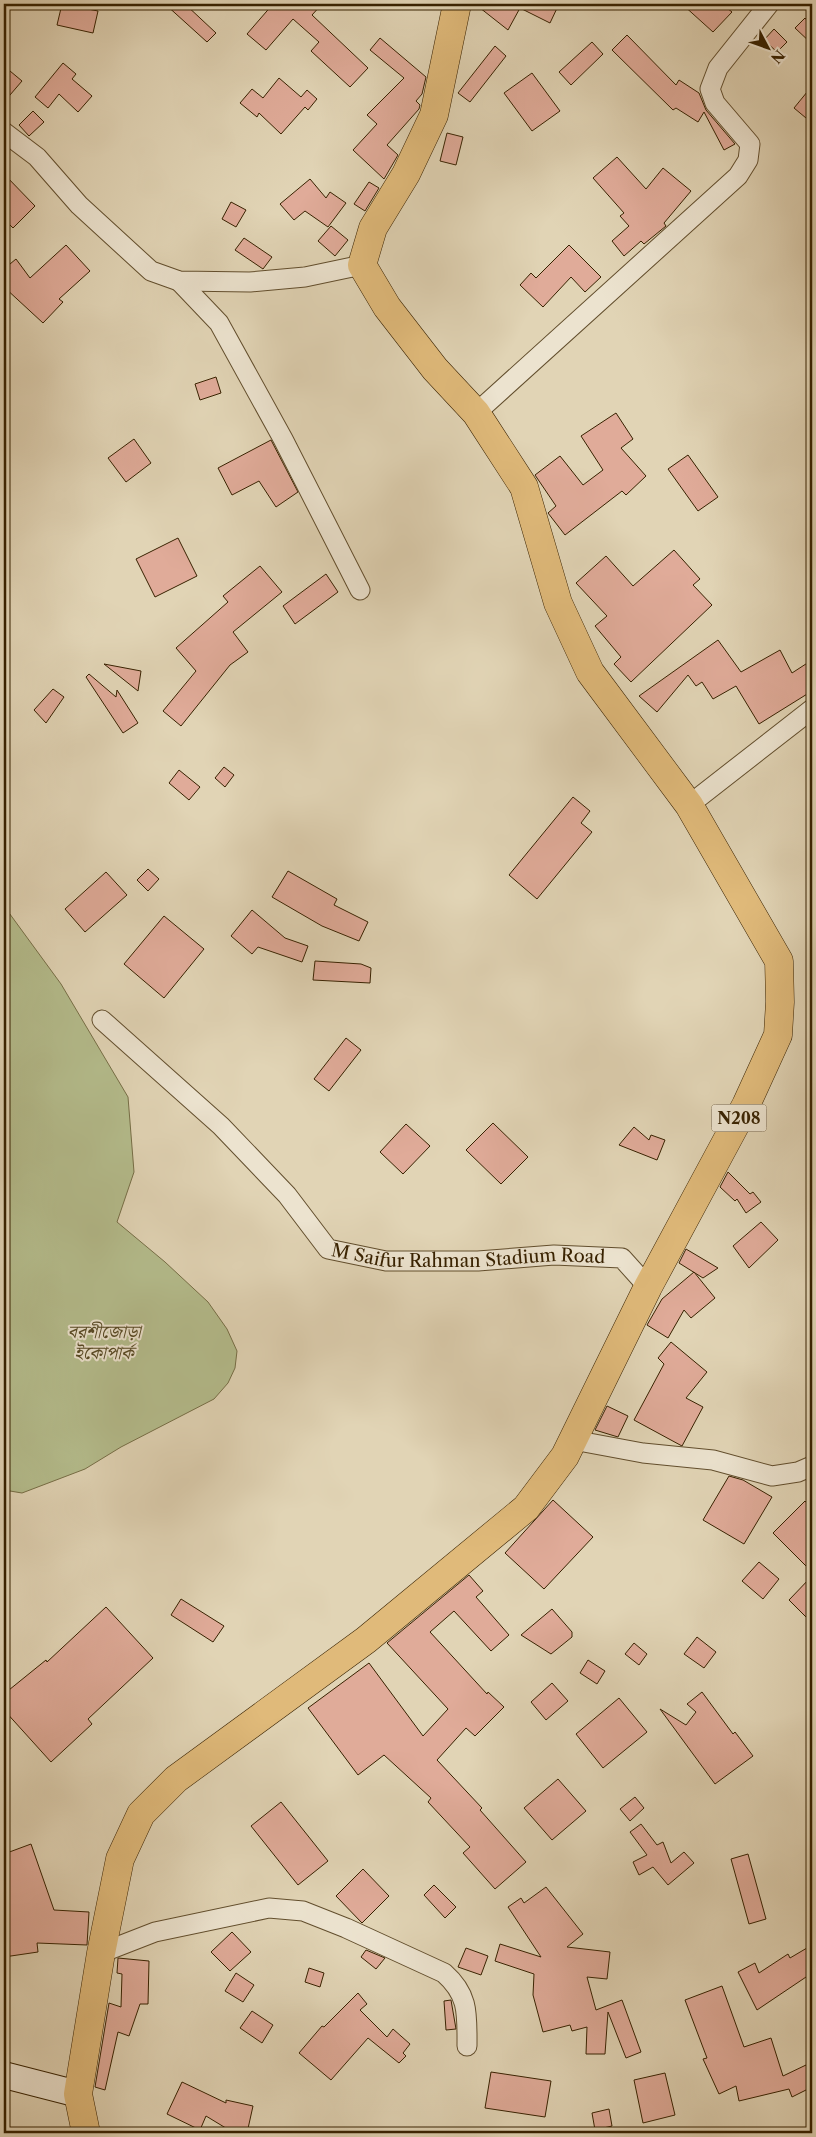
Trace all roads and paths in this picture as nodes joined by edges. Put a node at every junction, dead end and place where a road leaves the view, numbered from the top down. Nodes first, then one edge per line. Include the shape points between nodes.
1 (457, 4) edge
2 (769, 4) edge
3 (4, 132) edge
4 (362, 265) junction
5 (178, 281) junction
6 (476, 413) junction
7 (360, 590) dead end
8 (812, 709) edge
9 (689, 805) junction
10 (102, 1020) dead end
11 (648, 1287) junction
12 (573, 1440) junction
13 (812, 1466) edge
14 (101, 1953) junction
15 (467, 2046) dead end
16 (4, 2076) edge
17 (78, 2094) junction
18 (86, 2133) edge

1 - 4 highway via 434,115 406,174 373,228
2 - 6 street via 718,68 710,89 715,103 750,144 748,160 738,176
3 - 5 street via 37,156 79,205 151,272
4 - 5 street via 305,277 250,282
4 - 6 highway, N208 via 387,307 429,362
5 - 7 street via 219,323 283,438
6 - 9 highway, N208 via 524,487 558,603 590,672
8 - 9 street
9 - 11 highway, N208 via 779,961 778,1035 746,1105
10 - 11 street, M Saifur Rahman Stadium Road via 221,1126 287,1195 328,1249 386,1261 478,1261 554,1255 622,1258
11 - 12 highway, N208
12 - 13 street via 643,1453 713,1460 772,1476
12 - 14 highway, N208 via 565,1456 526,1508 366,1640 176,1779 141,1814 120,1859
14 - 15 street via 155,1932 269,1908 303,1911 444,1973 457,1984 467,2010
14 - 17 highway, N208
16 - 17 street
17 - 18 highway, N208

